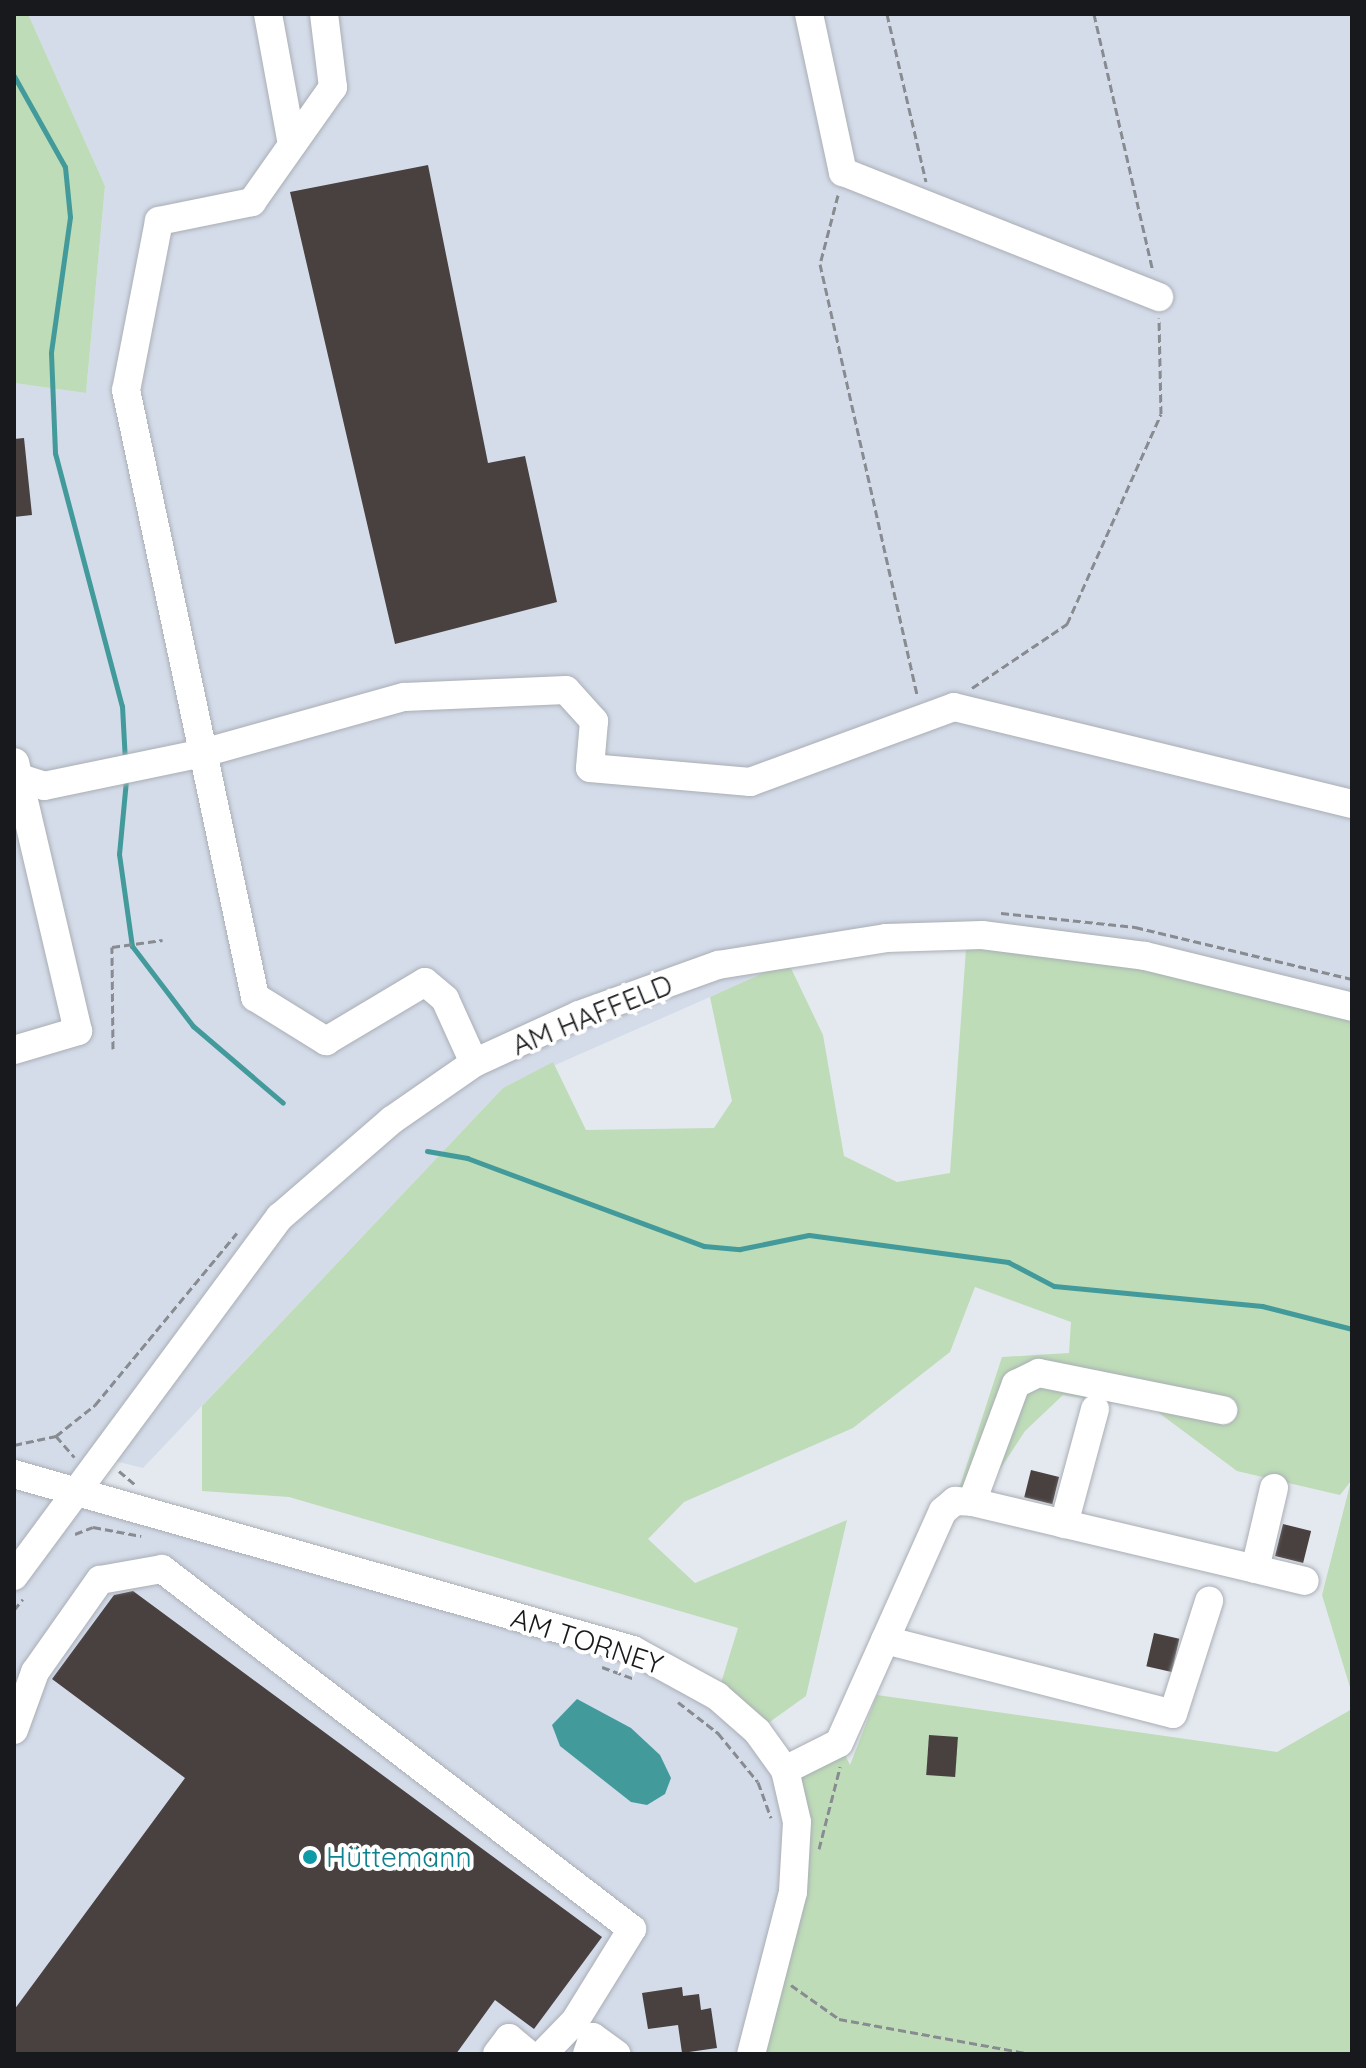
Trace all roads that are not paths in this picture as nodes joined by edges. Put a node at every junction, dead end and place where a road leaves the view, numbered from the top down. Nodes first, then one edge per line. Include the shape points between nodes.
1 (268, 14) edge
2 (324, 14) edge
3 (809, 14) edge
4 (292, 145) junction
5 (1159, 297) road end
6 (203, 753) junction
7 (15, 770) edge
8 (1352, 804) edge
9 (1352, 1007) edge
10 (14, 1050) edge
11 (474, 1063) junction
12 (1095, 1409) dead end
13 (1223, 1410) dead end
14 (14, 1474) edge
15 (1274, 1488) dead end
16 (74, 1490) junction
17 (972, 1502) junction
18 (1064, 1524) junction
19 (1255, 1569) junction
20 (24, 1580) edge
21 (1305, 1581) dead end
22 (1209, 1601) dead end
23 (885, 1640) junction
24 (14, 1730) edge
25 (785, 1770) junction
26 (585, 2037) edge
27 (497, 2054) edge
28 (528, 2054) edge
29 (543, 2054) edge
30 (616, 2054) edge
31 (751, 2054) edge

1 - 4 street
2 - 4 street via 333,87
3 - 5 street via 843,172
4 - 6 street via 252,202 159,221 126,390
6 - 7 street via 44,786
6 - 8 street via 404,697 566,690 594,721 590,768 750,782 954,707
6 - 11 street via 255,997 326,1041 425,982 445,999
7 - 10 street via 78,1031
9 - 11 street, AM HAFFELD via 1068,944 982,935 886,938 718,965
11 - 16 street, AM HAFFELD via 392,1120 280,1217
12 - 18 street
13 - 17 street via 1039,1373 1016,1384
14 - 16 street
15 - 19 street
16 - 20 street, AM HAFFELD
16 - 25 street, AM TORNEY via 633,1650 717,1696 757,1731
17 - 18 street
17 - 23 street via 955,1501 943,1511
18 - 19 street
19 - 21 street
22 - 23 street via 1173,1714
23 - 25 street via 839,1743
24 - 26 street via 35,1672 100,1580 162,1569 632,1929
25 - 31 street, AM TORNEY via 797,1822 793,1892
26 - 29 street
26 - 30 street
27 - 28 street via 509,2038

